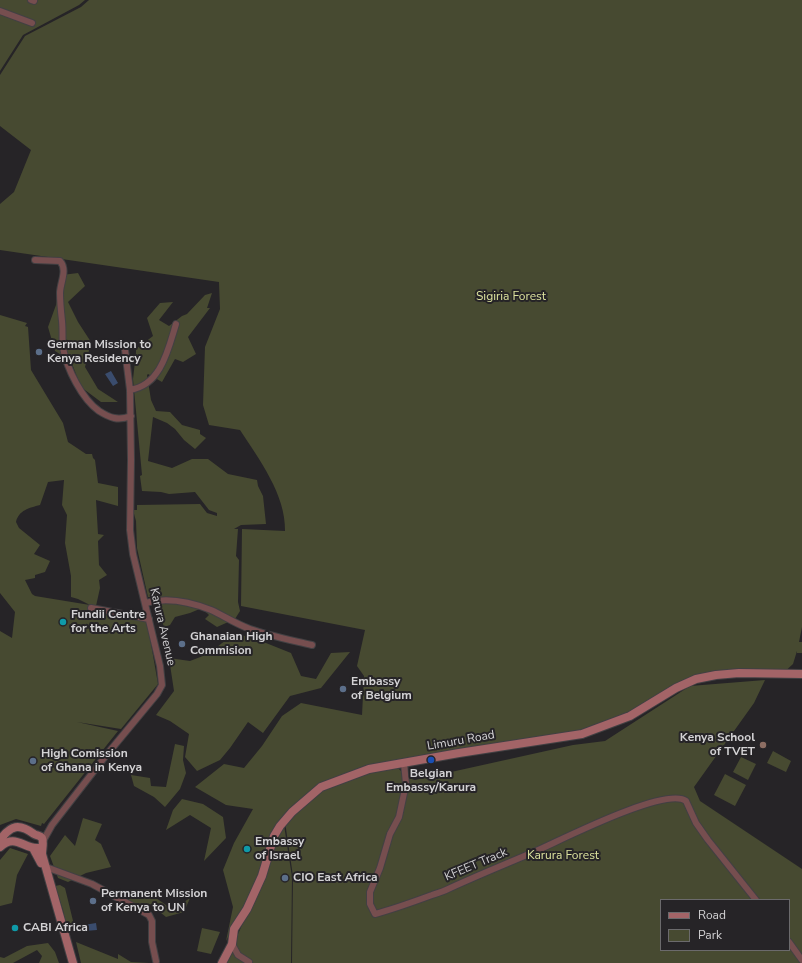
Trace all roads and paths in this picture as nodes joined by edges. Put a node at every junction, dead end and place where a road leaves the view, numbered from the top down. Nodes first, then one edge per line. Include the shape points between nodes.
1 (0, 11) edge
2 (32, 23) dead end
3 (35, 260) dead end
4 (176, 324) dead end
5 (125, 350) dead end
6 (130, 393) junction
7 (130, 416) junction
8 (145, 603) junction
9 (91, 608) dead end
10 (149, 619) junction
11 (312, 645) dead end
12 (802, 675) edge
13 (404, 763) junction
14 (0, 840) edge
15 (37, 842) junction
16 (0, 847) edge
17 (46, 867) junction
18 (755, 899) edge
19 (790, 943) edge
20 (232, 944) junction
21 (802, 960) edge
22 (156, 961) dead end
23 (250, 962) edge
24 (72, 963) edge
25 (222, 963) edge

1 - 2 street
3 - 7 street via 60,261 63,265 60,306 64,350 80,390 94,407 110,417 122,420
4 - 6 street via 159,372 152,380
5 - 6 street, Karura Avenue
6 - 7 street, Karura Avenue
7 - 8 street, Karura Avenue via 130,530
8 - 10 street, Karura Avenue
8 - 11 street via 174,601 200,606 253,630
9 - 10 street
10 - 15 street, Karura Avenue via 163,680 161,688
12 - 13 main road, Limuru Road via 724,675 696,679 630,716 582,734
13 - 18 street, KFEET Track via 406,784 399,817 390,834 370,892 370,904 374,914 445,890 621,812 676,798 686,801 696,824
13 - 20 main road, Limuru Road via 369,769 321,787 292,812 274,836 262,876 247,909 234,929
14 - 15 main road via 16,827 29,830
15 - 16 main road via 16,841
15 - 17 main road
15 - 24 main road
17 - 22 street via 92,884 149,915 152,921 152,942
17 - 24 main road
19 - 21 street
20 - 23 street via 238,955
20 - 25 main road, Limuru Road

